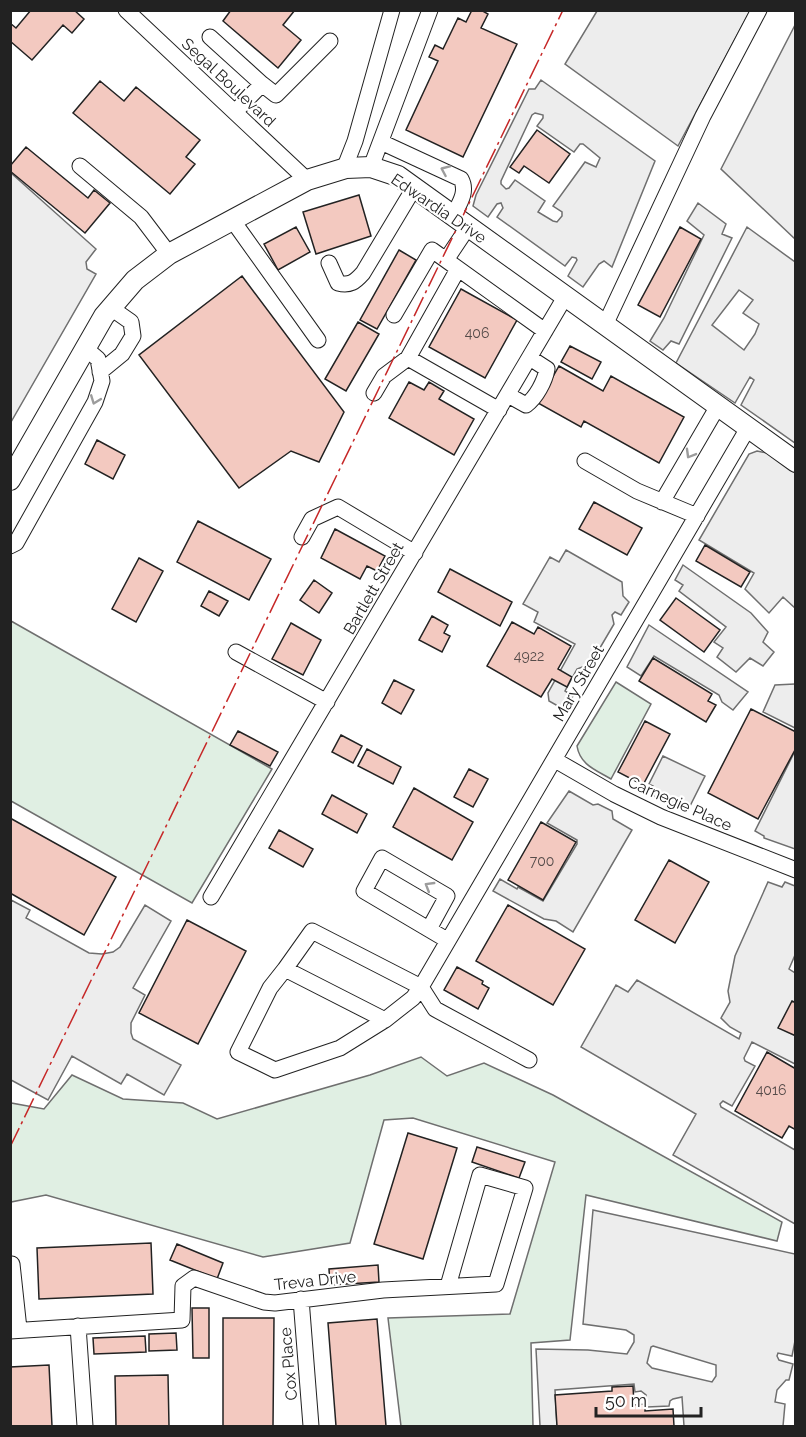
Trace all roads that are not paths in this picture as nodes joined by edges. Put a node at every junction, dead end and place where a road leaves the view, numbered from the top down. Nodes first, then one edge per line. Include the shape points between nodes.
1 (126, 10) edge
2 (392, 10) edge
3 (430, 10) edge
4 (759, 10) edge
5 (210, 37) dead end
6 (330, 41) dead end
7 (262, 84) junction
8 (235, 112) junction
9 (381, 142) junction
10 (80, 166) dead end
11 (371, 167) junction
12 (344, 169) junction
13 (307, 180) junction
14 (414, 188) junction
15 (233, 220) junction
16 (460, 221) junction
17 (169, 255) junction
18 (329, 263) dead end
19 (452, 265) junction
20 (566, 297) junction
21 (111, 308) junction
22 (394, 315) dead end
23 (605, 325) junction
24 (546, 331) junction
25 (318, 340) dead end
26 (85, 348) junction
27 (408, 358) junction
28 (530, 358) junction
29 (100, 372) junction
30 (374, 393) dead end
31 (508, 395) junction
32 (718, 406) junction
33 (499, 410) junction
34 (748, 428) junction
35 (585, 461) dead end
36 (795, 462) edge
37 (10, 480) edge
38 (662, 502) junction
39 (697, 516) junction
40 (302, 537) dead end
41 (11, 547) edge
42 (415, 554) junction
43 (236, 652) dead end
44 (327, 702) junction
45 (555, 760) junction
46 (795, 870) edge
47 (211, 897) dead end
48 (429, 929) junction
49 (447, 940) junction
50 (285, 969) junction
51 (421, 987) junction
52 (385, 1020) junction
53 (529, 1060) dead end
54 (12, 1264) edge
55 (448, 1286) junction
56 (301, 1299) junction
57 (78, 1326) junction
58 (15, 1330) edge
59 (85, 1426) edge
60 (311, 1426) edge

1 - 8 street, Segal Boulevard
2 - 12 street
3 - 9 street
4 - 23 street via 703,116
5 - 7 street
6 - 7 street via 276,95
7 - 8 street
8 - 13 street, Segal Boulevard
9 - 11 street
16 -> 9 street via 465,185 461,179
10 - 17 street via 141,217
11 - 12 main road, Edwardia Drive
11 - 14 main road, Edwardia Drive via 398,176
12 - 13 main road, Edwardia Drive
13 - 15 main road, Edwardia Drive
14 - 16 main road, Edwardia Drive
14 - 18 street via 354,282 338,284
15 - 17 main road, Edwardia Drive
15 - 25 street
16 - 19 street
16 - 20 main road, Edwardia Drive
17 - 21 main road, Edwardia Drive via 135,280
19 - 22 street via 432,250
19 - 24 street
19 - 27 street
20 - 23 main road, Edwardia Drive
20 - 24 street, Bartlett Street
21 - 26 main road, Edwardia Drive
21 - 29 street via 131,322 133,336 122,354
23 - 32 main road, Edwardia Drive
24 - 28 street, Bartlett Street
26 - 29 street via 98,359
26 - 37 main road, Edwardia Drive
27 - 30 street via 384,376
27 - 33 street
28 - 31 street, Bartlett Street
28 - 31 street via 546,369 539,388 526,405
29 -> 41 street via 102,381 92,410
31 - 33 street, Bartlett Street
32 - 34 main road, Edwardia Drive
32 -> 38 street
33 - 42 street, Bartlett Street
34 - 36 main road, Edwardia Drive
34 - 39 street, Mary Street
35 - 38 street
38 - 39 street
39 - 45 street, Mary Street
40 - 42 street via 312,519 338,507
42 - 44 street, Bartlett Street
43 - 44 street
44 - 47 street, Bartlett Street
45 - 46 street, Carnegie Place via 661,817
45 - 49 street, Mary Street
48 -> 48 street via 447,896 382,858 364,891
48 - 49 street
49 - 51 street, Mary Street
50 - 51 street via 312,931
50 - 52 street
50 - 52 street, Mary Street via 270,988 238,1052 275,1070 340,1048
51 - 52 street, Mary Street
51 - 53 street via 435,1009
54 - 58 street
55 - 55 street, Treva Drive via 496,1284 525,1188 480,1175
55 - 56 street, Treva Drive
56 - 57 street, Treva Drive via 264,1302 194,1278 183,1286 182,1320
56 - 60 street, Cox Place
57 - 58 street, Treva Drive
57 - 59 street

